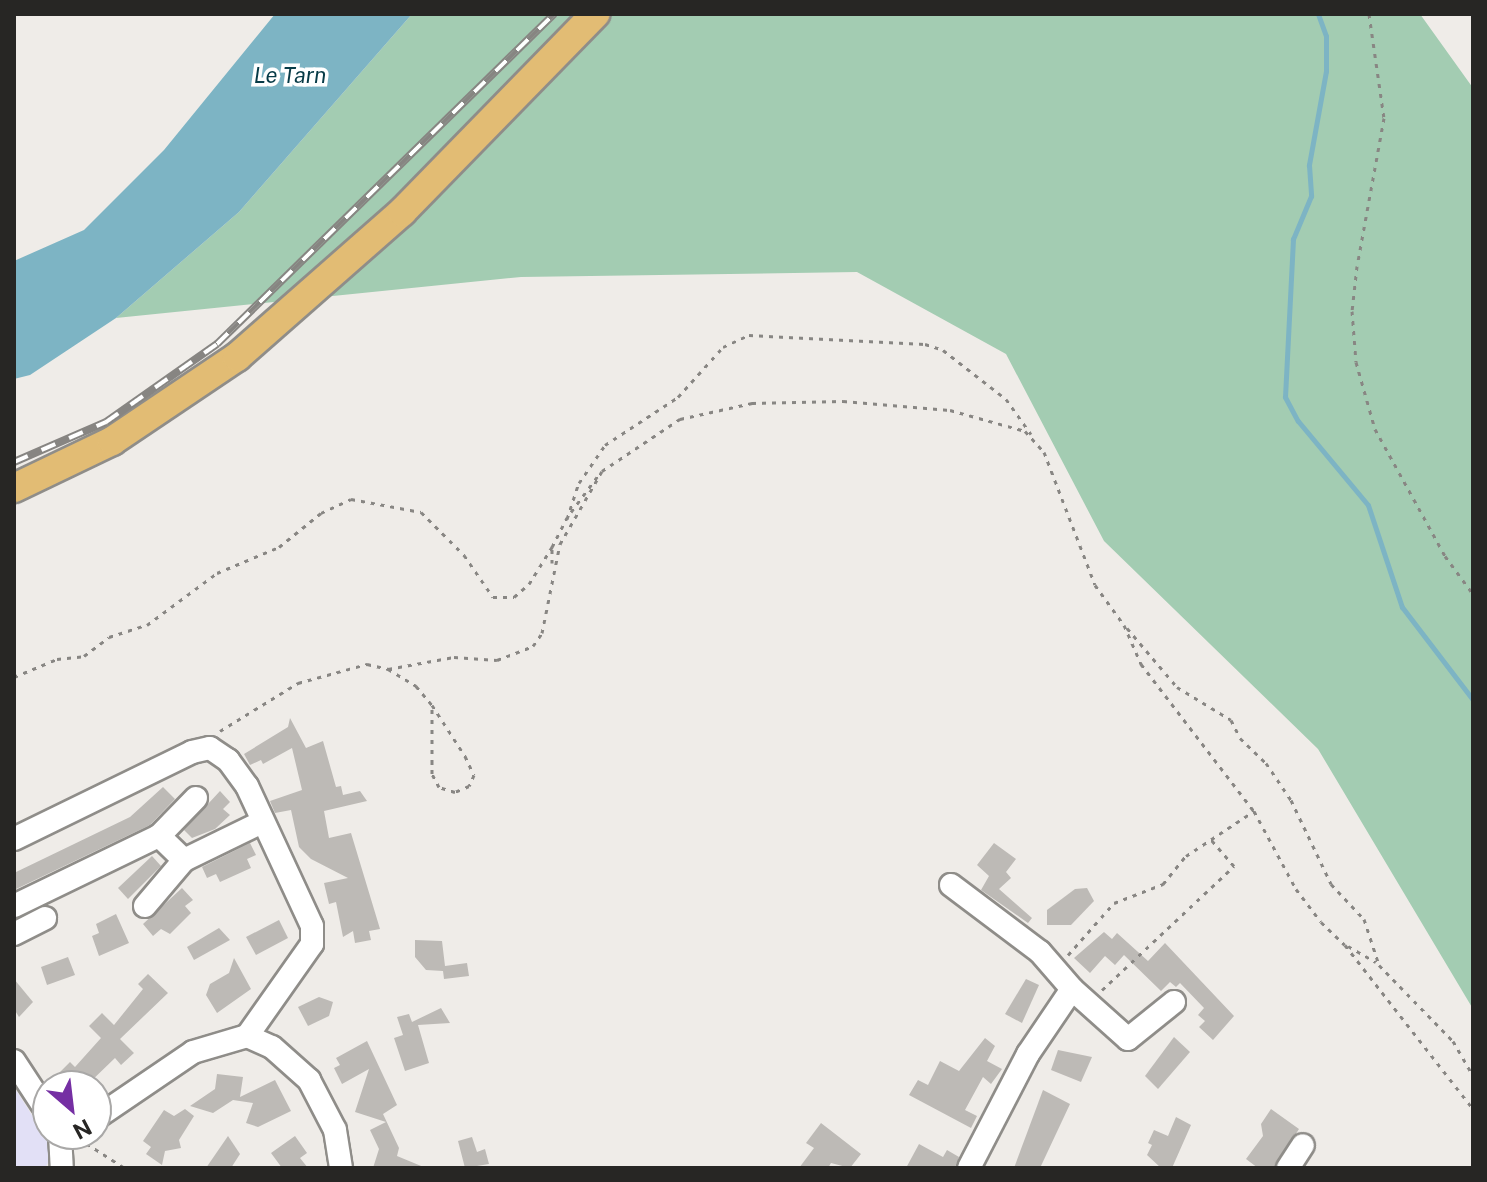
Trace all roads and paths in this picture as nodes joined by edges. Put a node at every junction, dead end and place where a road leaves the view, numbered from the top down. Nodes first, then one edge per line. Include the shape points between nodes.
1 (595, 14) edge
2 (1369, 14) edge
3 (1036, 441) junction
4 (602, 471) junction
5 (14, 488) edge
6 (567, 519) junction
7 (552, 547) junction
8 (552, 570) junction
9 (1473, 594) edge
10 (1124, 625) junction
11 (388, 669) junction
12 (14, 677) edge
13 (432, 705) junction
14 (210, 748) junction
15 (196, 798) dead end
16 (1254, 811) junction
17 (262, 822) junction
18 (159, 836) junction
19 (14, 839) edge
20 (1211, 840) junction
21 (184, 860) junction
22 (951, 885) dead end
23 (14, 906) edge
24 (145, 906) dead end
25 (45, 918) dead end
26 (14, 934) edge
27 (1345, 945) junction
28 (1379, 965) junction
29 (1057, 968) junction
30 (1072, 989) junction
31 (1174, 1002) dead end
32 (1088, 1005) junction
33 (247, 1036) junction
34 (14, 1061) edge
35 (1473, 1075) edge
36 (32, 1089) edge
37 (112, 1107) edge
38 (1473, 1109) edge
39 (1303, 1145) dead end
40 (82, 1150) edge
41 (125, 1168) edge
42 (341, 1168) edge
43 (969, 1168) edge
44 (1288, 1168) edge

1 - 5 main road via 402,212 237,357 112,441
2 - 9 path via 1384,118 1355,281 1356,362 1375,429 1445,556
3 - 4 path via 1025,431 950,410 843,401 752,403 680,419
3 - 6 path via 1006,399 943,350 925,344 749,335 723,347 678,397 605,445 579,483
3 - 10 path via 1095,585
4 - 6 path
4 - 8 path via 560,544
6 - 7 path
7 - 8 path
7 - 12 path via 529,584 514,597 493,597 464,555 421,512 351,499 321,513 279,547 217,573 147,625 109,637 84,656 57,659
8 - 11 path via 542,633 533,646 497,660 454,657
10 - 16 path via 1141,664
10 - 28 path via 1177,687 1231,720 1240,738 1266,763 1291,800 1331,884 1364,919
11 - 13 path via 416,686
11 - 14 path via 367,664 298,683 222,729
13 - 13 path via 432,774 439,787 455,792 469,786 474,775
14 - 17 street via 228,760 247,786
14 - 19 street via 160,766
15 - 18 street
16 - 20 path
16 - 27 path via 1296,889
17 - 21 street
17 - 33 street via 312,926 312,944
18 - 21 street
18 - 23 street
20 - 29 path via 1186,856 1163,884 1114,903
20 - 32 path via 1234,866
21 - 24 street
22 - 29 street
25 - 26 street
27 - 28 path
27 - 38 path
28 - 35 path via 1453,1041
29 - 30 street
30 - 32 street
30 - 43 street via 1028,1054
31 - 32 street via 1128,1039
33 - 37 street via 193,1052
33 - 42 street via 272,1047 309,1080 335,1130
34 - 36 street
39 - 44 street
40 - 41 path

